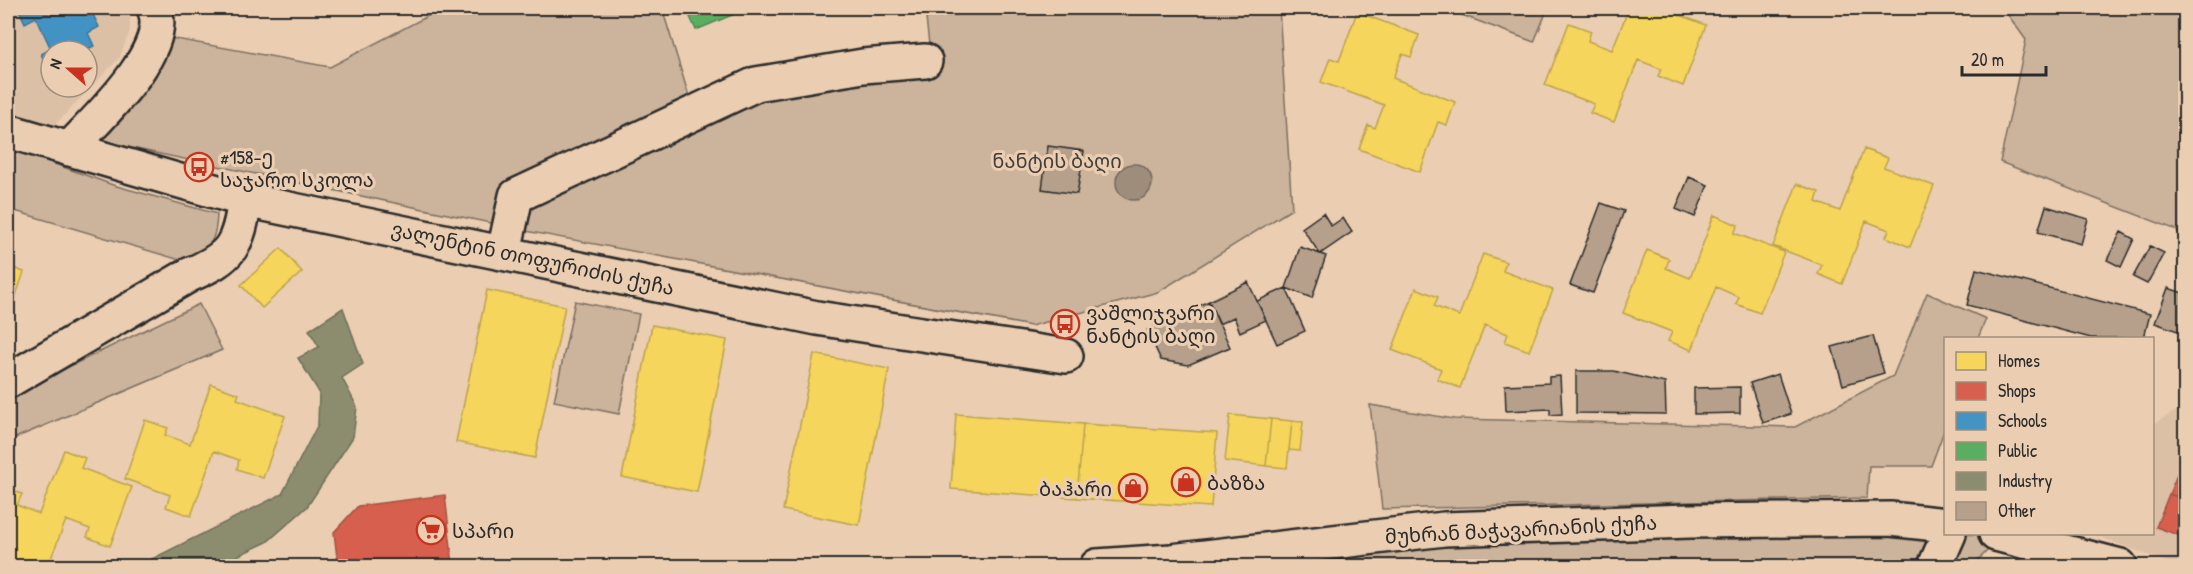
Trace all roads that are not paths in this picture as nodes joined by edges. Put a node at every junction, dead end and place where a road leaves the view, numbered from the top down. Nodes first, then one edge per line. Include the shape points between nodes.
1 (154, 8) edge
2 (925, 61) dead end
3 (8, 131) edge
4 (69, 149) junction
5 (245, 200) junction
6 (504, 252) junction
7 (1066, 356) dead end
8 (8, 381) edge
9 (1944, 525) edge
10 (1949, 535) edge
11 (2000, 535) edge
12 (1097, 567) edge
13 (1935, 567) edge
14 (2120, 567) edge

1 - 4 street via 157,15 151,48 133,80
2 - 6 street via 862,66 756,84 516,196
3 - 4 street, ვალენტინ თოფურიძის ქუჩა
4 - 5 street, ვალენტინ თოფურიძის ქუჩა
5 - 6 street, ვალენტინ თოფურიძის ქუჩა
5 - 8 street via 240,233 218,263 189,275
6 - 7 street, ვალენტინ თოფურიძის ქუჩა via 816,318
9 - 12 street, მუხრან მაჭავარიანის ქუჩა via 1890,519 1520,525 1444,529
10 - 13 street
11 - 14 street

